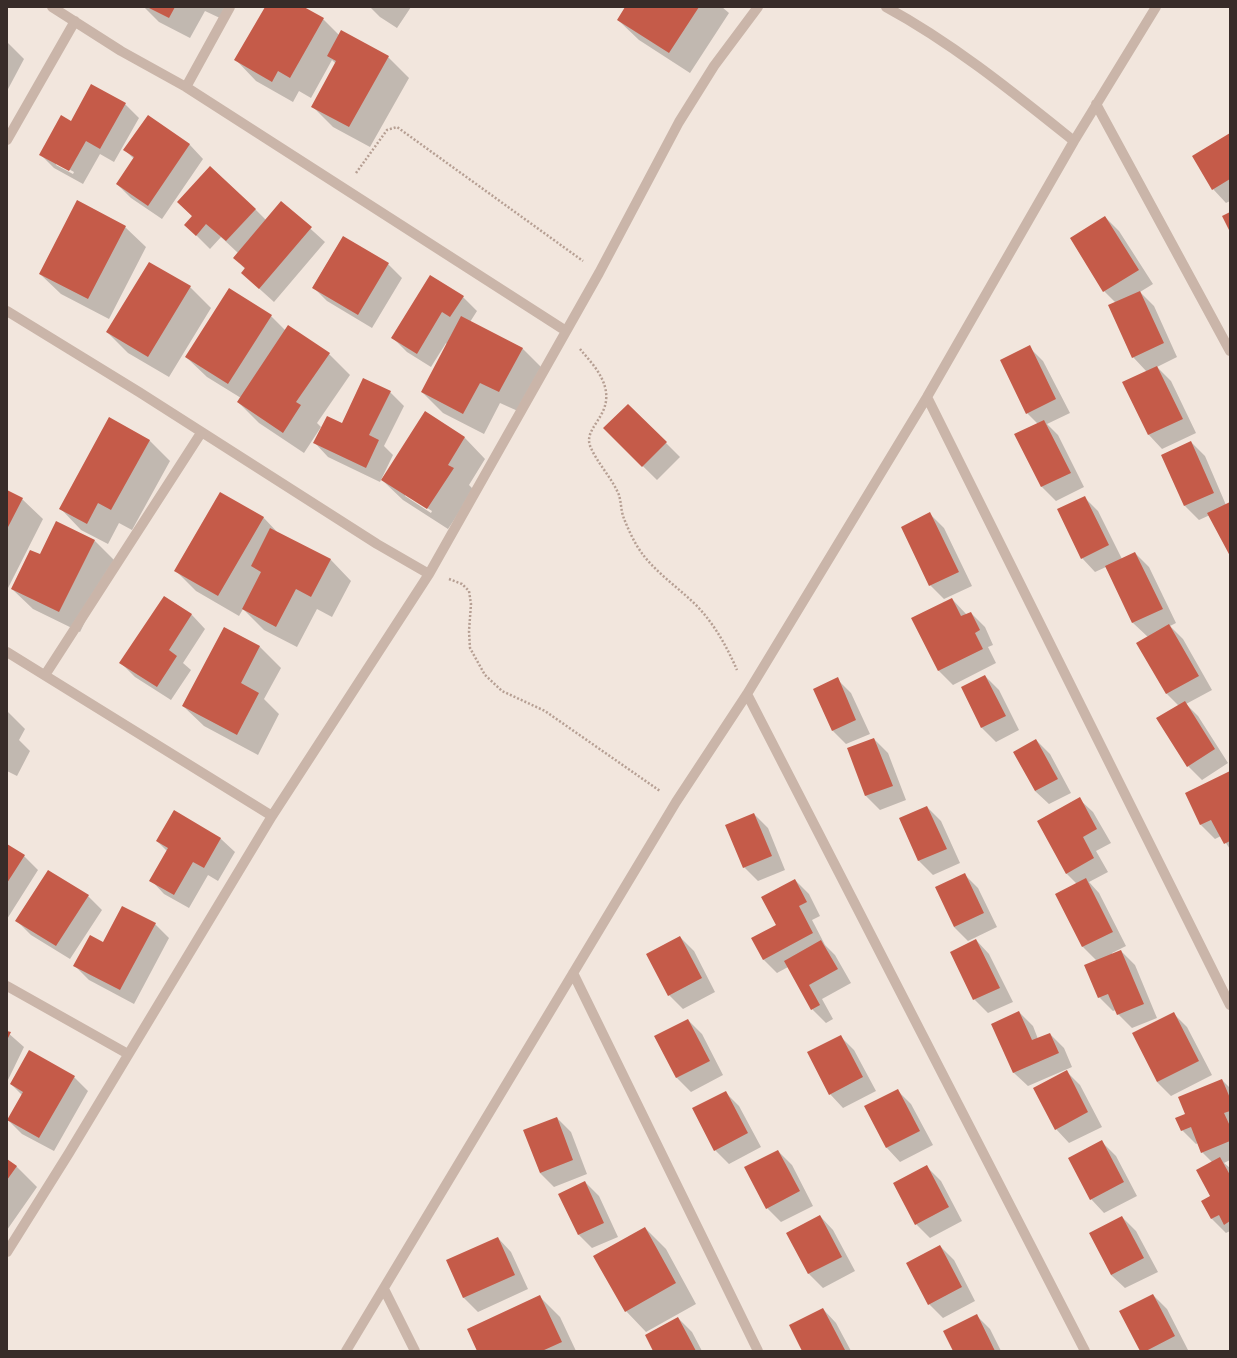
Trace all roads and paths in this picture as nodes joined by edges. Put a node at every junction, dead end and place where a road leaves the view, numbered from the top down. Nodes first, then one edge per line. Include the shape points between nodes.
1 (52, 7) edge
2 (230, 7) edge
3 (758, 7) edge
4 (886, 7) edge
5 (1156, 7) edge
6 (75, 21) junction
7 (186, 87) junction
8 (1096, 104) junction
9 (7, 140) edge
10 (1074, 141) junction
11 (345, 188) junction
12 (600, 274) junction
13 (7, 311) edge
14 (566, 331) junction
15 (1230, 351) edge
16 (927, 397) junction
17 (201, 433) junction
18 (429, 574) junction
19 (7, 652) edge
20 (45, 675) junction
21 (747, 694) junction
22 (676, 802) junction
23 (272, 816) junction
24 (573, 974) junction
25 (7, 986) edge
26 (1230, 1005) edge
27 (128, 1054) junction
28 (7, 1252) edge
29 (384, 1289) junction
30 (346, 1351) edge
31 (415, 1351) edge
32 (758, 1351) edge
33 (1084, 1351) edge

1 - 6 street
2 - 7 street
3 - 12 street via 714,66 683,116
4 - 10 street via 916,23 959,52
5 - 8 street
6 - 7 street via 121,51
6 - 9 street
7 - 11 street
8 - 10 street
8 - 15 street
10 - 16 street
11 - 12 path via 387,130 397,127
11 - 14 street
12 - 14 street
13 - 17 street
14 - 18 street
14 - 21 path via 595,368 605,387 604,412 588,438 590,448 619,495 622,515 631,534 643,555 709,620 729,651
16 - 21 street
16 - 26 street
17 - 18 street
17 - 20 street
18 - 22 path via 462,584 469,591 470,648 485,675 502,691 544,711
18 - 23 street
19 - 20 street
20 - 23 street
21 - 22 street
21 - 33 street
22 - 24 street
23 - 27 street
24 - 29 street
24 - 32 street
25 - 27 street
27 - 28 street
29 - 30 street
29 - 31 street

